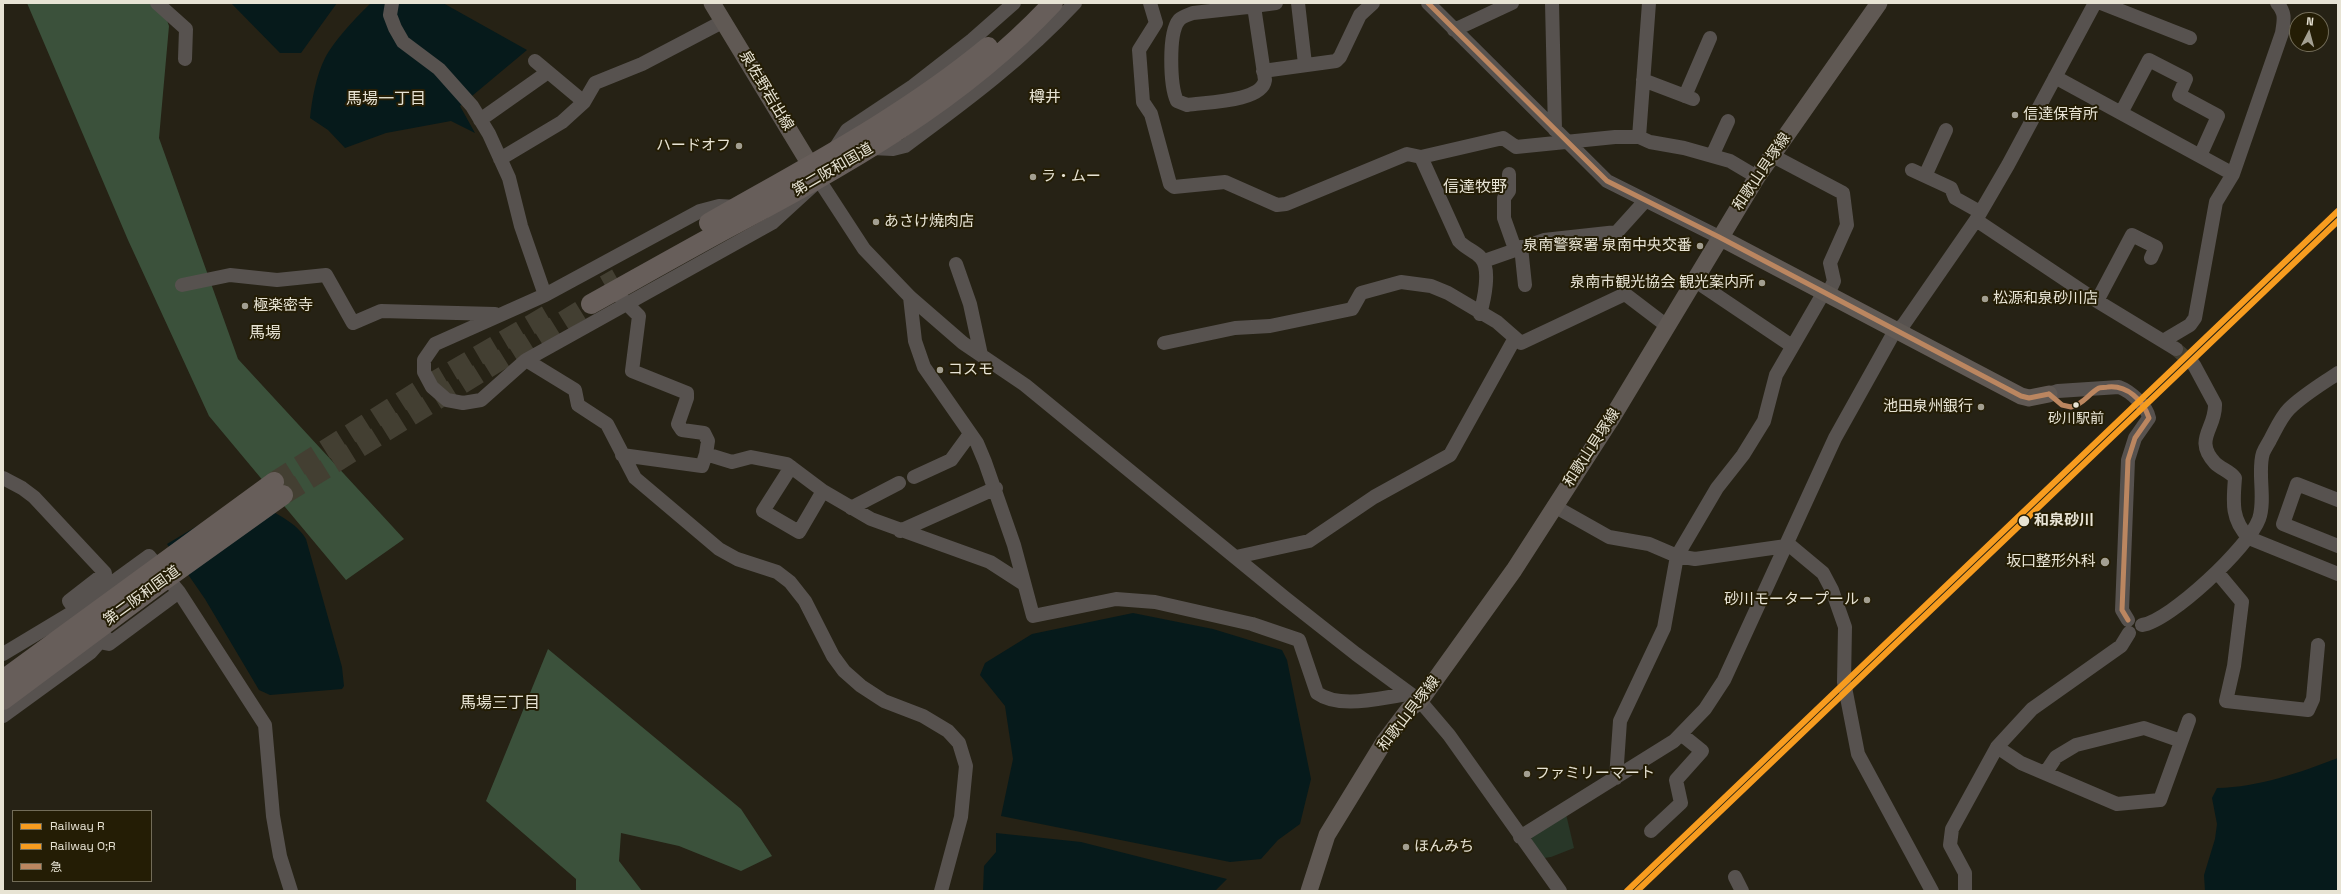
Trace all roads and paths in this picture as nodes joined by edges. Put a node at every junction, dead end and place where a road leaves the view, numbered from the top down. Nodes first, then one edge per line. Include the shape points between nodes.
1 (157, 3) edge
2 (392, 3) edge
3 (712, 3) edge
4 (1014, 3) edge
5 (1036, 3) edge
6 (1053, 3) edge
7 (1075, 3) edge
8 (1150, 3) edge
9 (1276, 3) edge
10 (1298, 3) edge
11 (1373, 3) edge
12 (1428, 3) edge
13 (1512, 3) edge
14 (1552, 3) edge
15 (1649, 3) edge
16 (1879, 3) edge
17 (2095, 3) edge
18 (2101, 3) edge
19 (2277, 3) edge
20 (1254, 6) edge
21 (1193, 8) edge
22 (724, 21) junction
23 (1454, 30) junction
24 (1710, 38) dead end
25 (2190, 38) dead end
26 (185, 59) dead end
27 (535, 61) dead end
28 (1306, 64) junction
29 (1263, 71) junction
30 (548, 72) junction
31 (2055, 77) junction
32 (1643, 80) junction
33 (584, 102) junction
34 (2121, 113) junction
35 (480, 120) junction
36 (1728, 121) dead end
37 (1555, 130) junction
38 (1946, 130) dead end
39 (1639, 137) junction
40 (1567, 142) junction
41 (872, 148) junction
42 (832, 154) junction
43 (1712, 156) junction
44 (1773, 156) junction
45 (2200, 156) junction
46 (1422, 157) junction
47 (500, 159) junction
48 (1912, 170) dead end
49 (815, 173) junction
50 (1510, 174) dead end
51 (2233, 174) junction
52 (1925, 176) junction
53 (1757, 177) junction
54 (1645, 200) junction
55 (737, 207) junction
56 (1978, 216) junction
57 (1719, 237) junction
58 (1518, 248) junction
59 (2151, 258) dead end
60 (1484, 261) junction
61 (956, 264) dead end
62 (1694, 280) junction
63 (182, 284) dead end
64 (1525, 285) dead end
65 (1826, 293) junction
66 (545, 295) junction
67 (910, 298) junction
68 (623, 300) junction
69 (2097, 301) junction
70 (501, 314) junction
71 (1480, 314) junction
72 (1667, 326) junction
73 (1896, 331) junction
74 (1515, 338) junction
75 (2163, 341) junction
76 (1164, 343) dead end
77 (1792, 346) junction
78 (2176, 349) tunnel mouth
79 (981, 355) junction
80 (526, 360) junction
81 (2194, 365) tunnel mouth
82 (2338, 373) edge
83 (2049, 394) joint
84 (970, 434) junction
85 (706, 454) junction
86 (622, 455) junction
87 (791, 467) junction
88 (914, 477) dead end
89 (3, 478) edge
90 (898, 483) dead end
91 (996, 488) junction
92 (823, 491) junction
93 (2338, 500) edge
94 (1554, 506) junction
95 (851, 508) junction
96 (228, 515) junction
97 (248, 520) junction
98 (900, 531) junction
99 (2249, 538) junction
100 (1786, 544) junction
101 (2338, 546) edge
102 (1677, 556) junction
103 (1236, 557) junction
104 (2216, 572) junction
105 (2338, 574) edge
106 (1024, 584) junction
107 (180, 592) junction
108 (76, 609) junction
109 (2128, 626) junction
110 (74, 638) junction
111 (99, 642) junction
112 (2318, 645) dead end
113 (3, 654) edge
114 (3, 680) edge
115 (1414, 697) junction
116 (3, 700) edge
117 (3, 716) edge
118 (2189, 720) dead end
119 (1681, 734) junction
120 (2181, 741) junction
121 (1997, 747) junction
122 (2046, 772) junction
123 (1616, 778) junction
124 (1651, 831) dead end
125 (1520, 837) junction
126 (1735, 877) dead end
127 (291, 891) edge
128 (940, 891) edge
129 (1309, 891) edge
130 (1560, 891) edge
131 (1742, 891) edge
132 (1932, 891) edge
133 (1965, 891) edge

1 - 26 street via 186,30
2 - 35 street via 390,15 403,42 439,69 472,106
3 - 22 main road, 泉佐野岩出線
4 - 42 street via 919,81 846,130
5 - 42 highway, 第二阪和国道 via 973,60 907,109
6 - 41 highway, 第二阪和国道 via 1023,34 971,79 922,116
7 - 41 street via 1046,34 1003,72 905,146 893,150
8 - 46 street via 1156,23 1139,50 1144,102 1151,114 1170,184 1174,187 1225,182 1278,205 1286,204 1407,154
9 - 20 street
10 - 28 street
11 - 28 street via 1360,15 1336,61
12 - 23 street
13 - 23 street
14 - 37 street
15 - 32 street
16 - 44 main road, 和歌山貝塚線
17 - 31 street
18 - 25 street
19 - 51 street via 2285,17 2282,32
20 - 21 street
20 - 29 street
21 - 29 street via 1178,22 1171,51 1177,101 1187,104 1249,96 1264,86
22 - 33 street via 642,64 595,83
22 - 49 main road, 泉佐野岩出線
23 - 37 street
24 - 32 street via 1690,97
27 - 30 street
28 - 29 street
30 - 33 street
30 - 35 street
31 - 34 street
31 - 56 street
32 - 39 street
33 - 47 street via 562,122
34 - 45 street
34 - 45 street via 2148,60 2186,80 2179,96 2218,116
35 - 47 street
36 - 43 street
37 - 40 street
38 - 52 street
39 - 40 street
39 - 43 street via 1650,142
40 - 46 street via 1516,147 1503,138
40 - 54 street via 1607,181
41 - 49 highway, 第二阪和国道
42 - 49 highway, 第二阪和国道
43 - 53 street via 1730,161
44 - 53 main road, 和歌山貝塚線
44 - 65 street via 1843,193 1847,225 1830,263 1834,281
45 - 51 street
46 - 60 street via 1459,241 1465,249 1480,256
47 - 66 street via 509,178 521,226
48 - 52 street
49 - 55 highway, 第二阪和国道
49 - 55 highway, 第二阪和国道 via 586,299
49 - 67 street via 864,249
49 - 68 street via 772,223
50 - 58 street via 1509,191 1504,198 1504,218
51 - 75 street via 2216,202 2195,318 2190,325
52 - 56 street via 1951,188 1955,198
53 - 57 main road, 和歌山貝塚線
54 - 57 street
54 - 58 street via 1617,232 1544,240
55 - 66 street via 719,206 700,211 605,268
56 - 69 street
56 - 73 street via 1904,324
57 - 62 main road, 和歌山貝塚線
57 - 65 main road
58 - 60 street
58 - 64 street
59 - 69 street via 2156,247 2132,235
60 - 71 street via 1486,288
61 - 79 street via 970,304
62 - 72 main road, 和歌山貝塚線
62 - 77 street
63 - 70 street via 230,276 277,280 326,275 353,323 380,311
65 - 73 main road
65 - 77 street
66 - 70 street
67 - 79 street
67 - 84 street via 915,341 924,367
68 - 80 street
68 - 85 street via 639,316 632,371 687,393 678,424 682,430 704,433 708,441
69 - 75 street
70 - 80 street via 435,344 424,360 424,372 432,387 447,400 463,403 481,400
71 - 74 street via 1498,322
71 - 76 street via 1448,293 1431,286 1401,282 1361,293 1352,309 1270,326 1235,328
72 - 74 street via 1625,294 1521,343
72 - 94 main road, 和歌山貝塚線 via 1610,421
73 - 83 main road via 2021,396 2029,398
73 - 100 street via 1835,438
74 - 103 street via 1450,455 1374,497 1309,541
75 - 78 street
77 - 102 street via 1776,376 1764,421 1743,455 1717,488
79 - 103 street via 1025,385
80 - 86 street via 576,390 578,405 607,424
81 - 99 street via 2215,404 2215,411 2205,437 2206,450 2216,464 2235,478 2234,516 2240,529
82 - 99 street via 2289,409 2280,420 2263,454 2261,510
83 - 109 street via 2058,391 2119,387 2129,392 2148,412 2149,418 2135,438 2128,460 2122,610
84 - 88 street via 951,460
84 - 91 street via 977,443
85 - 86 street via 702,466
85 - 87 street via 732,462 751,457 768,459
86 - 128 street via 635,478 719,549 737,559 777,572 790,582 805,601 833,656 844,671 861,686 884,700 923,716 948,731 960,743 966,766 961,817
87 - 92 street
87 - 92 street via 763,511 799,532
89 - 108 street via 34,497 105,573 69,601
90 - 95 street
91 - 98 street
91 - 106 street
92 - 95 street
93 - 101 street via 2297,484 2283,524
94 - 102 street via 1609,536 1649,544
94 - 115 main road, 和歌山貝塚線 via 1514,570
95 - 98 street
96 - 97 highway, 第二阪和国道 via 274,492
96 - 108 street via 173,546 95,601
96 - 110 highway, 第二阪和国道
97 - 110 highway, 第二阪和国道
97 - 111 street via 212,556
98 - 106 street via 990,562
99 - 104 street
99 - 105 street
100 - 102 street via 1695,559
100 - 119 street via 1724,680 1705,709
100 - 132 street via 1823,573 1832,590 1845,627 1844,682 1858,754
102 - 123 street via 1664,628 1620,721
103 - 115 street via 1338,640
104 - 109 street via 2162,618 2151,624 2142,625 2139,632
104 - 112 street via 2242,602 2234,666 2226,702 2308,710 2313,699
106 - 115 street via 1033,616 1116,599 1155,602 1252,624 1299,640 1317,693 1324,698 1350,701
107 - 108 street via 149,556
107 - 111 street via 109,644
107 - 127 street via 265,725 273,816 280,856
108 - 111 street
108 - 113 street
109 - 121 street via 2121,646 2032,709
110 - 114 highway, 第二阪和国道
110 - 116 highway, 第二阪和国道
111 - 117 street via 91,652
115 - 125 street via 1449,735
115 - 129 main road, 和歌山貝塚線 via 1409,710 1384,742 1328,835
118 - 120 street
119 - 123 street
119 - 124 street via 1702,751 1676,780 1681,803
120 - 122 street via 2144,728 2076,745 2056,757
120 - 122 street via 2160,800 2117,804
121 - 122 street via 2021,763
121 - 133 street via 1952,829 1950,845 1965,873
123 - 125 street
125 - 130 street
126 - 131 street

